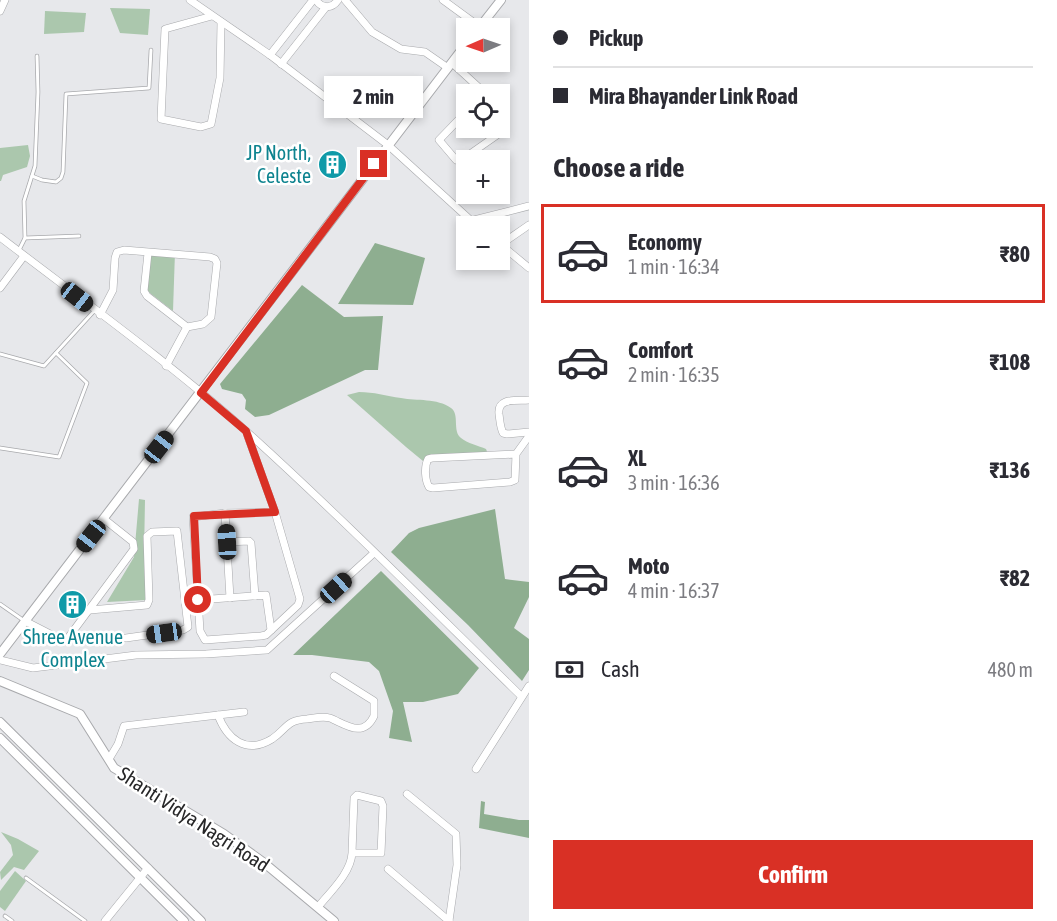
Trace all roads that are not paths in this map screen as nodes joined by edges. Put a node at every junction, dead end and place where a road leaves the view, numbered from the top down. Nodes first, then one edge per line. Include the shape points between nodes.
1 (5, 0) edge
2 (190, 0) edge
3 (314, 0) edge
4 (338, 0) edge
5 (345, 0) edge
6 (443, 0) edge
7 (501, 0) edge
8 (326, 7) junction
9 (0, 10) edge
10 (212, 16) junction
11 (466, 18) edge
12 (487, 18) edge
13 (221, 22) junction
14 (151, 50) dead end
15 (270, 55) junction
16 (37, 56) dead end
17 (456, 58) edge
18 (281, 64) junction
19 (450, 66) junction
20 (473, 84) edge
21 (456, 122) edge
22 (493, 138) edge
23 (388, 145) junction
24 (32, 176) junction
25 (529, 206) edge
26 (465, 216) edge
27 (490, 216) edge
28 (529, 225) edge
29 (79, 236) dead end
30 (0, 237) edge
31 (25, 238) junction
32 (510, 238) edge
33 (148, 253) junction
34 (510, 253) edge
35 (21, 254) junction
36 (529, 268) edge
37 (0, 288) edge
38 (97, 313) junction
39 (187, 327) junction
40 (0, 354) edge
41 (56, 354) junction
42 (166, 366) junction
43 (201, 393) junction
44 (529, 400) edge
45 (246, 431) junction
46 (529, 434) edge
47 (0, 448) edge
48 (516, 454) junction
49 (275, 512) junction
50 (225, 513) junction
51 (104, 519) junction
52 (227, 542) junction
53 (374, 553) junction
54 (255, 596) junction
55 (230, 598) junction
56 (198, 600) junction
57 (0, 603) edge
58 (90, 610) junction
59 (25, 621) junction
60 (271, 630) junction
61 (126, 638) dead end
62 (0, 654) edge
63 (0, 660) edge
64 (334, 676) dead end
65 (0, 681) edge
66 (529, 686) edge
67 (521, 696) junction
68 (244, 712) dead end
69 (218, 715) junction
70 (0, 722) edge
71 (8, 730) junction
72 (0, 738) edge
73 (109, 759) junction
74 (43, 765) junction
75 (476, 769) dead end
76 (36, 774) junction
77 (407, 794) dead end
78 (352, 853) junction
79 (148, 868) junction
80 (388, 869) dead end
81 (141, 877) junction
82 (26, 878) dead end
83 (318, 907) junction
84 (6, 916) dead end
85 (12, 921) edge
86 (85, 921) edge
87 (105, 921) edge
88 (184, 921) edge
89 (201, 921) edge
90 (334, 921) edge
91 (449, 921) edge

1 - 9 street
2 - 10 street
3 - 8 street
3 - 15 street
4 - 8 street
5 - 19 street via 381,38 400,49 425,52
6 - 11 street
7 - 12 street
8 - 18 street
10 - 13 street
10 - 13 street via 165,29 161,119 201,127 211,124 220,78
13 - 15 street
14 - 24 lane via 149,87 66,94 61,178 56,182
15 - 18 street
16 - 24 lane
17 - 19 street
18 - 23 street
19 - 20 street
19 - 23 street
21 - 22 street via 439,140 456,160
23 - 26 street
23 - 43 street
24 - 31 lane via 24,201
25 - 27 street
28 - 32 street
29 - 31 lane
30 - 35 street
31 - 35 lane
33 - 38 street via 117,252 113,290
33 - 39 street via 144,291
33 - 39 street via 215,259 211,317 203,324
34 - 36 street
35 - 37 street
35 - 38 street
38 - 41 lane
38 - 42 street
39 - 42 street
40 - 41 lane via 44,366
41 - 47 lane via 87,383 58,457
42 - 43 street
43 - 45 street
43 - 51 street
44 - 46 street via 504,402 498,409 503,433
45 - 49 street
45 - 53 street
46 - 48 street
48 - 48 street via 517,474 510,482 433,488 427,483 428,459
49 - 50 street
49 - 60 street via 300,599
50 - 52 street
50 - 56 street via 193,517
51 - 58 street via 134,547
51 - 59 street
52 - 54 street via 251,543
52 - 55 street
53 - 63 street via 267,650 136,655 33,668
53 - 67 street
54 - 55 street
54 - 60 street via 266,595
55 - 56 street
56 - 60 street via 200,631 205,640 261,636
57 - 59 lane
58 - 59 street via 65,640
58 - 61 street via 147,605 147,536 152,532 177,531 188,627
59 - 62 street
64 - 69 street via 374,701 374,716 365,726 345,727 327,717 295,719 273,738 250,745 230,738
65 - 73 street, Shanti Vidya Nagri Road via 81,714
66 - 67 street
67 - 75 street
68 - 69 street
69 - 73 street via 124,726
70 - 71 street
71 - 72 street
71 - 74 street
72 - 76 street
73 - 83 street, Shanti Vidya Nagri Road via 114,768 240,845
74 - 76 street
74 - 79 street
76 - 81 street
77 - 91 street via 456,834 457,865
78 - 78 street via 355,797 381,801 381,853
78 - 83 street via 349,866
79 - 81 street
79 - 89 street
80 - 91 street
81 - 87 street
81 - 88 street
82 - 86 lane
83 - 90 street, Shanti Vidya Nagri Road
84 - 85 lane

